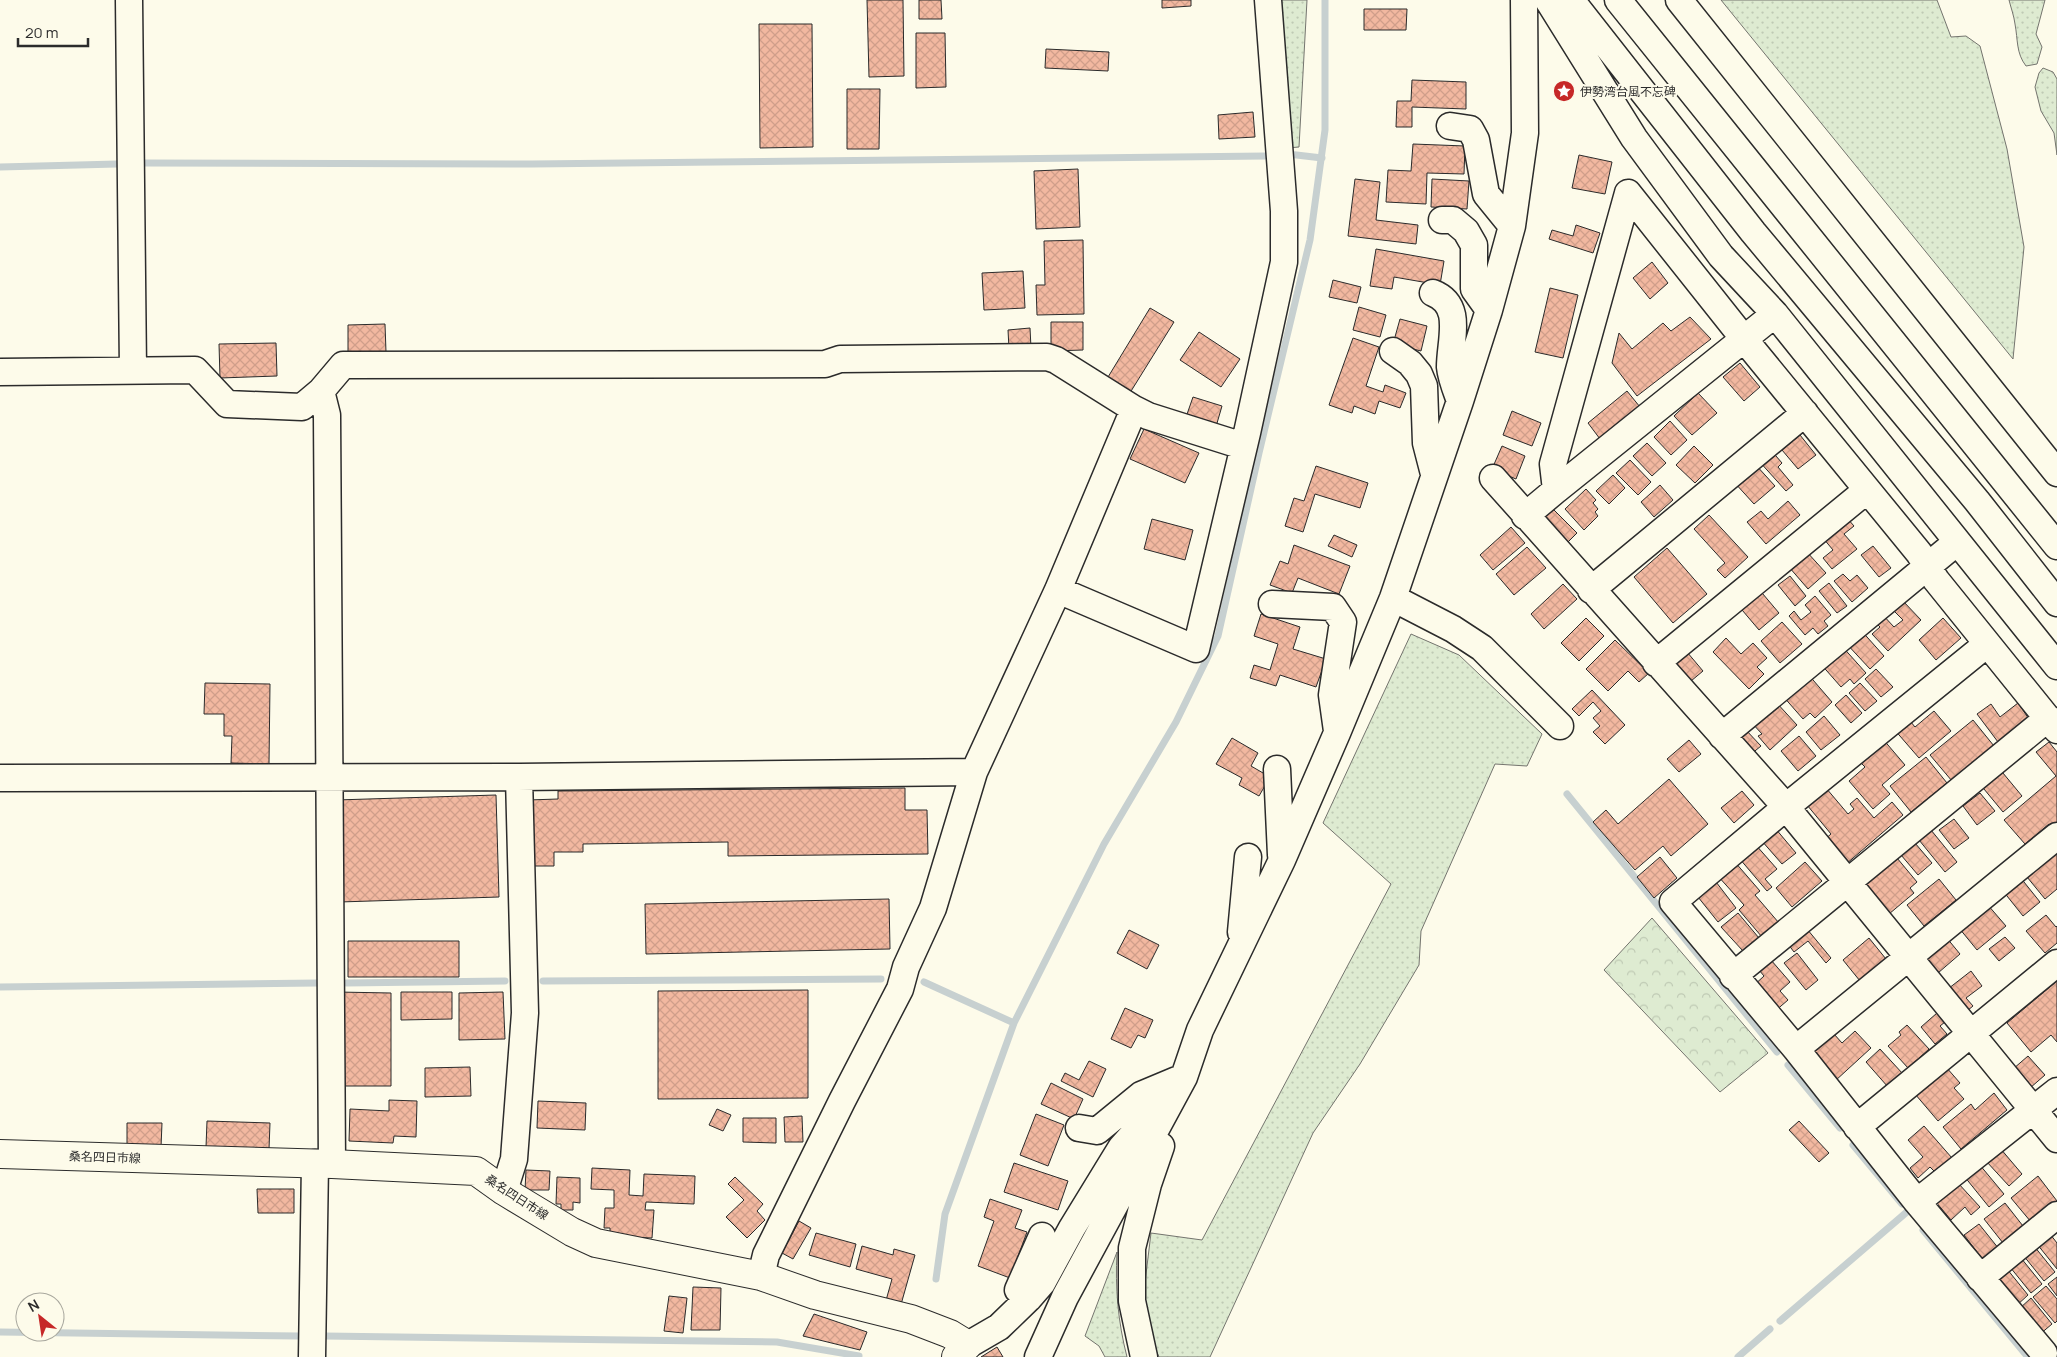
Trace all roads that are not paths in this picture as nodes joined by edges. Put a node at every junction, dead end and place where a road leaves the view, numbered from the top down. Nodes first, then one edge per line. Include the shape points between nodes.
1 (129, 0) edge
2 (1268, 0) edge
3 (1571, 0) edge
4 (1618, 0) edge
5 (1679, 0) edge
6 (1529, 2) edge
7 (1450, 126) dead end
8 (1442, 220) dead end
9 (1512, 226) junction
10 (1433, 293) dead end
11 (1489, 310) junction
12 (1775, 314) junction
13 (1744, 339) junction
14 (1393, 351) dead end
15 (133, 370) junction
16 (0, 372) edge
17 (321, 391) junction
18 (1460, 401) junction
19 (1134, 409) junction
20 (1805, 413) junction
21 (1243, 446) junction
22 (2057, 473) edge
23 (1434, 474) junction
24 (1493, 478) dead end
25 (1556, 490) junction
26 (1867, 490) junction
27 (1525, 516) junction
28 (1957, 542) junction
29 (2057, 546) edge
30 (1928, 566) junction
31 (1058, 590) junction
32 (1591, 590) junction
33 (1393, 598) junction
34 (2057, 603) edge
35 (1272, 604) dead end
36 (1987, 644) junction
37 (1656, 663) junction
38 (2057, 666) edge
39 (2052, 724) edge
40 (1560, 726) dead end
41 (1337, 733) junction
42 (1722, 736) junction
43 (1277, 769) dead end
44 (974, 772) junction
45 (328, 777) junction
46 (519, 777) junction
47 (0, 778) edge
48 (1786, 807) junction
49 (2057, 836) edge
50 (1248, 856) dead end
51 (1282, 860) junction
52 (1848, 884) junction
53 (1240, 948) junction
54 (1908, 958) junction
55 (2057, 963) edge
56 (1733, 976) junction
57 (1970, 1034) junction
58 (1796, 1049) junction
59 (1184, 1077) junction
60 (2057, 1091) edge
61 (2033, 1110) junction
62 (1857, 1127) junction
63 (1079, 1128) dead end
64 (2057, 1139) edge
65 (0, 1154) edge
66 (323, 1164) junction
67 (504, 1190) junction
68 (1917, 1202) junction
69 (2057, 1215) edge
70 (1042, 1236) dead end
71 (761, 1276) junction
72 (1980, 1278) junction
73 (1030, 1298) junction
74 (958, 1345) edge
75 (2048, 1351) edge
76 (312, 1357) edge
77 (1038, 1357) edge
78 (1144, 1357) edge

1 - 15 street
2 - 21 street via 1284,211 1284,262
3 - 34 street via 1753,232 1977,501
4 - 29 street
5 - 22 street
6 - 9 street via 1525,133
6 - 12 street via 1721,256
7 - 9 street via 1470,129 1476,140 1486,194
8 - 11 street via 1453,220 1466,231 1474,245 1474,289
9 - 11 street
10 - 18 street via 1448,302 1453,316 1450,369
11 - 18 street
12 - 13 street
12 - 28 street
13 - 20 street
13 - 25 street
13 - 25 street via 1628,193 1554,464
14 - 23 street via 1410,363 1424,386 1426,443
15 - 16 street
15 - 17 street via 195,370 227,404 302,407
17 - 19 street via 343,365 825,364 840,359 1047,357
17 - 45 street via 327,415
18 - 23 street
19 - 21 street
19 - 31 street
20 - 26 street
20 - 32 street
21 - 31 street via 1196,649
23 - 33 street
24 - 27 street
25 - 27 street
26 - 30 street
26 - 37 street
27 - 32 street
28 - 30 street
28 - 38 street
30 - 36 street
30 - 42 street
31 - 44 street
32 - 37 street
33 - 40 street via 1482,648
33 - 41 street
35 - 41 street via 1333,607 1343,622 1332,695
36 - 39 street
36 - 48 street
37 - 42 street
39 - 52 street
41 - 51 street
42 - 48 street
43 - 51 street
44 - 46 street
44 - 71 street via 933,908 906,967 900,989 771,1246
45 - 46 street
45 - 47 street
45 - 66 street
46 - 67 street via 525,1013 514,1159
48 - 52 street
48 - 56 street via 1673,902
49 - 54 street
50 - 53 street
51 - 53 street
52 - 54 street
52 - 56 street
53 - 59 street via 1200,1030
54 - 57 street
54 - 58 street
55 - 57 street
56 - 58 street
57 - 61 street
57 - 62 street
58 - 62 street
59 - 63 street via 1141,1095 1097,1131
59 - 73 street via 1121,1148
59 - 77 street via 1065,1297
59 - 78 street via 1148,1184 1132,1248 1132,1301
60 - 61 street
61 - 64 street
61 - 68 street
62 - 68 street
65 - 66 main road, 桑名四日市線
66 - 67 main road, 桑名四日市線 via 476,1171
66 - 76 street
67 - 71 main road, 桑名四日市線 via 572,1232 596,1242
68 - 72 street
69 - 72 street
70 - 73 street via 1018,1290
71 - 74 main road, 桑名四日市線 via 815,1295 911,1319
72 - 75 street
73 - 74 street via 999,1327

